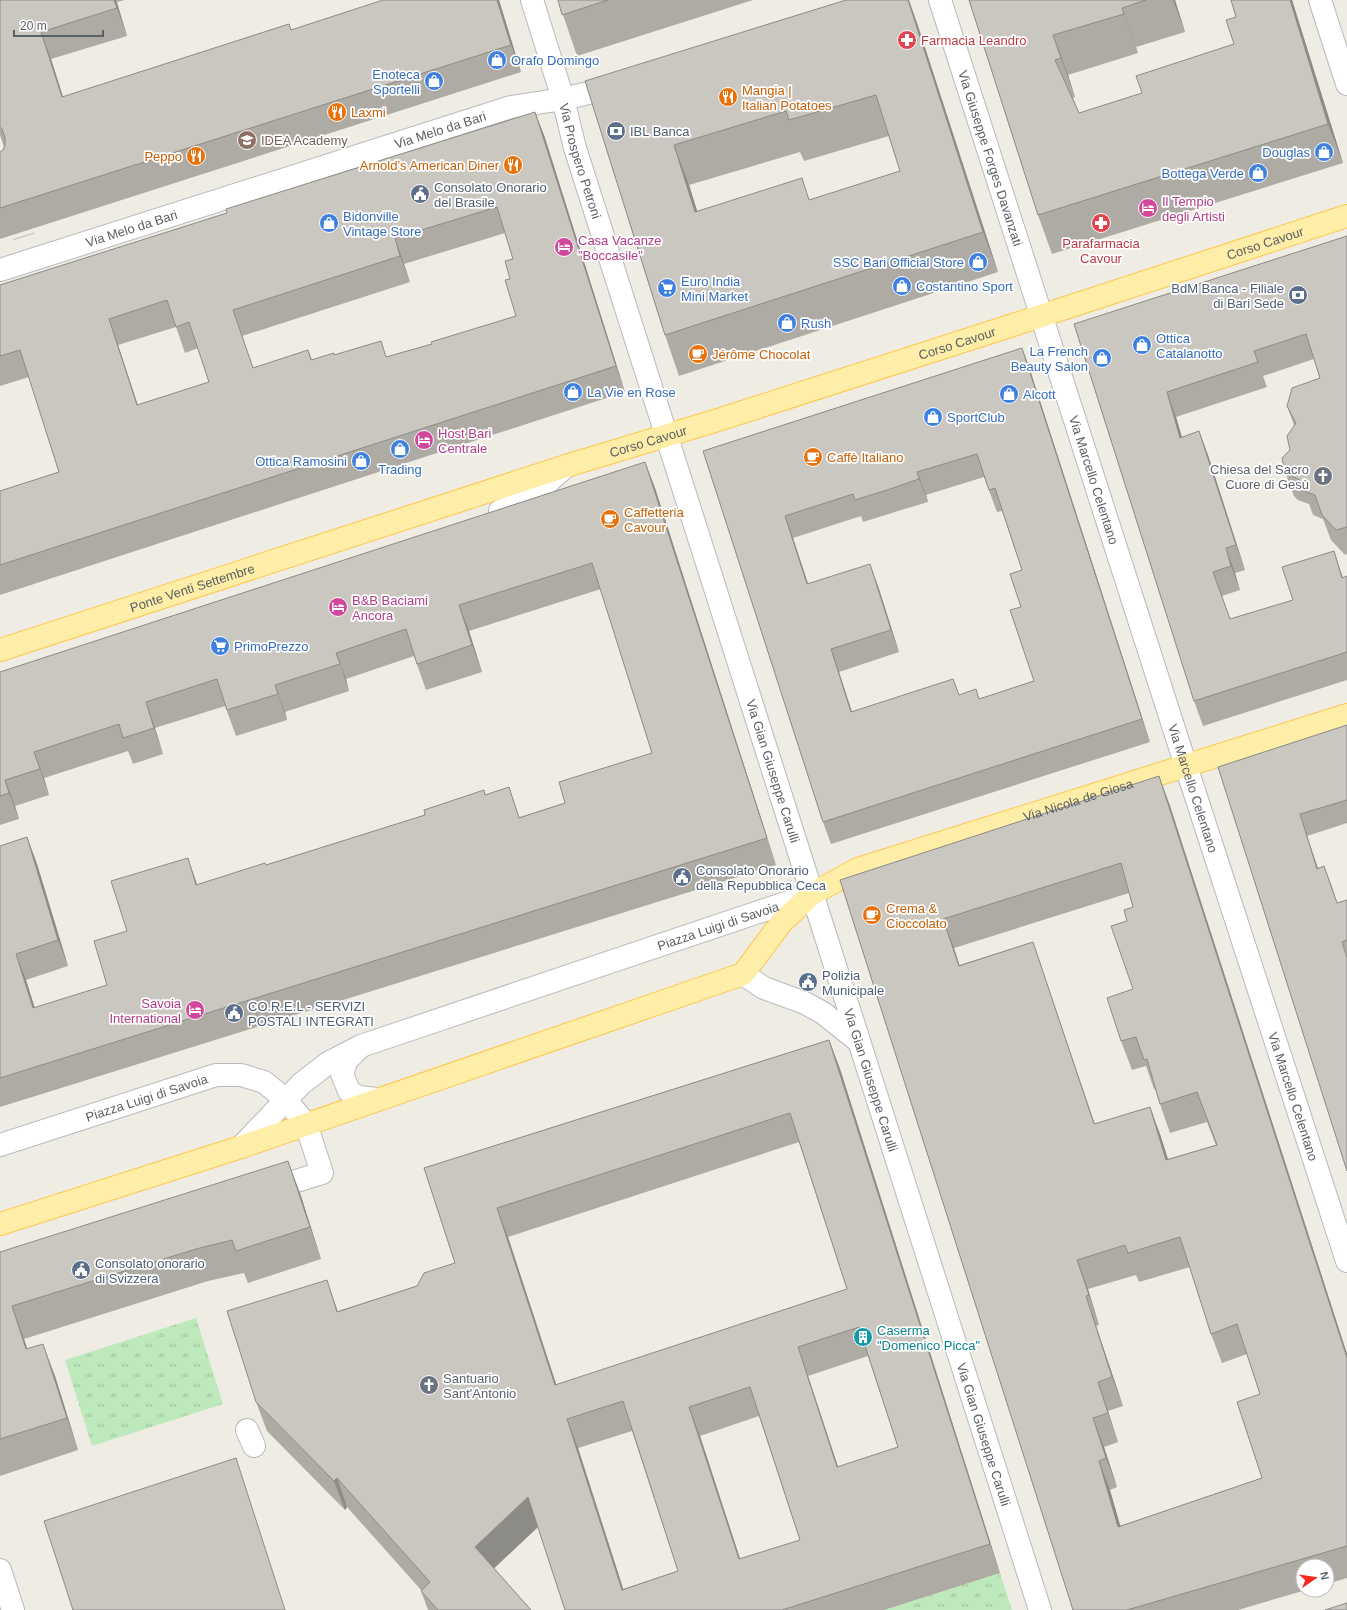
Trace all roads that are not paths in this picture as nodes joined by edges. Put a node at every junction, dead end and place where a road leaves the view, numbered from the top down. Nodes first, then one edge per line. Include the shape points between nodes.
1 (532, 0) edge
2 (940, 0) edge
3 (1320, 0) edge
4 (635, 80) edge
5 (1347, 84) edge
6 (563, 98) junction
7 (1347, 216) edge
8 (0, 270) edge
9 (1042, 316) junction
10 (666, 436) junction
11 (566, 466) junction
12 (485, 517) edge
13 (383, 525) joint
14 (0, 650) edge
15 (1347, 715) edge
16 (1186, 766) junction
17 (812, 894) junction
18 (743, 974) junction
19 (857, 1040) junction
20 (361, 1046) junction
21 (285, 1099) junction
22 (377, 1099) junction
23 (306, 1124) junction
24 (2, 1139) edge
25 (241, 1147) junction
26 (246, 1197) edge
27 (0, 1224) edge
28 (1347, 1260) edge
29 (0, 1570) edge
30 (13, 1610) edge
31 (1040, 1610) edge

1 - 6 street, Via Prospero Petroni
2 - 9 street, Via Giuseppe Forges Davanzati
3 - 5 street
4 - 6 street, Via Melo da Bari
6 - 8 street, Via Melo da Bari via 511,107
6 - 10 street, Via Prospero Petroni via 575,148
7 - 9 main road, Corso Cavour
9 - 10 main road, Corso Cavour
9 - 16 street, Via Marcello Celentano
10 - 11 main road, Corso Cavour
10 - 17 street, Via Gian Giuseppe Carulli
11 - 12 street, Corso Cavour via 528,500
11 - 13 main road, Corso Cavour
13 - 14 main road, Ponte Venti Settembre
15 - 16 main road, Via Nicola de Giosa
16 - 17 main road, Via Nicola de Giosa via 858,869
16 - 28 street, Via Marcello Celentano
17 - 18 main road, Piazza Luigi di Savoia via 781,923
17 - 19 street, Via Gian Giuseppe Carulli
17 - 20 street, Piazza Luigi di Savoia
18 - 19 street via 764,988 805,1003 823,1013
18 - 22 main road, Piazza Luigi di Savoia
19 - 31 street, Via Gian Giuseppe Carulli
20 - 21 street, Piazza Luigi di Savoia via 328,1063
20 - 22 street, Piazza Luigi di Savoia via 347,1060 342,1074 349,1091 358,1097
21 - 23 street, Piazza Luigi di Savoia
21 - 24 street, Piazza Luigi di Savoia via 264,1082 241,1075 216,1075
21 - 25 street, Piazza Luigi di Savoia
22 - 23 main road, Piazza Luigi di Savoia
23 - 25 main road, Piazza Luigi di Savoia
23 - 26 street via 322,1173
25 - 27 main road, Piazza Luigi di Savoia
29 - 30 street

